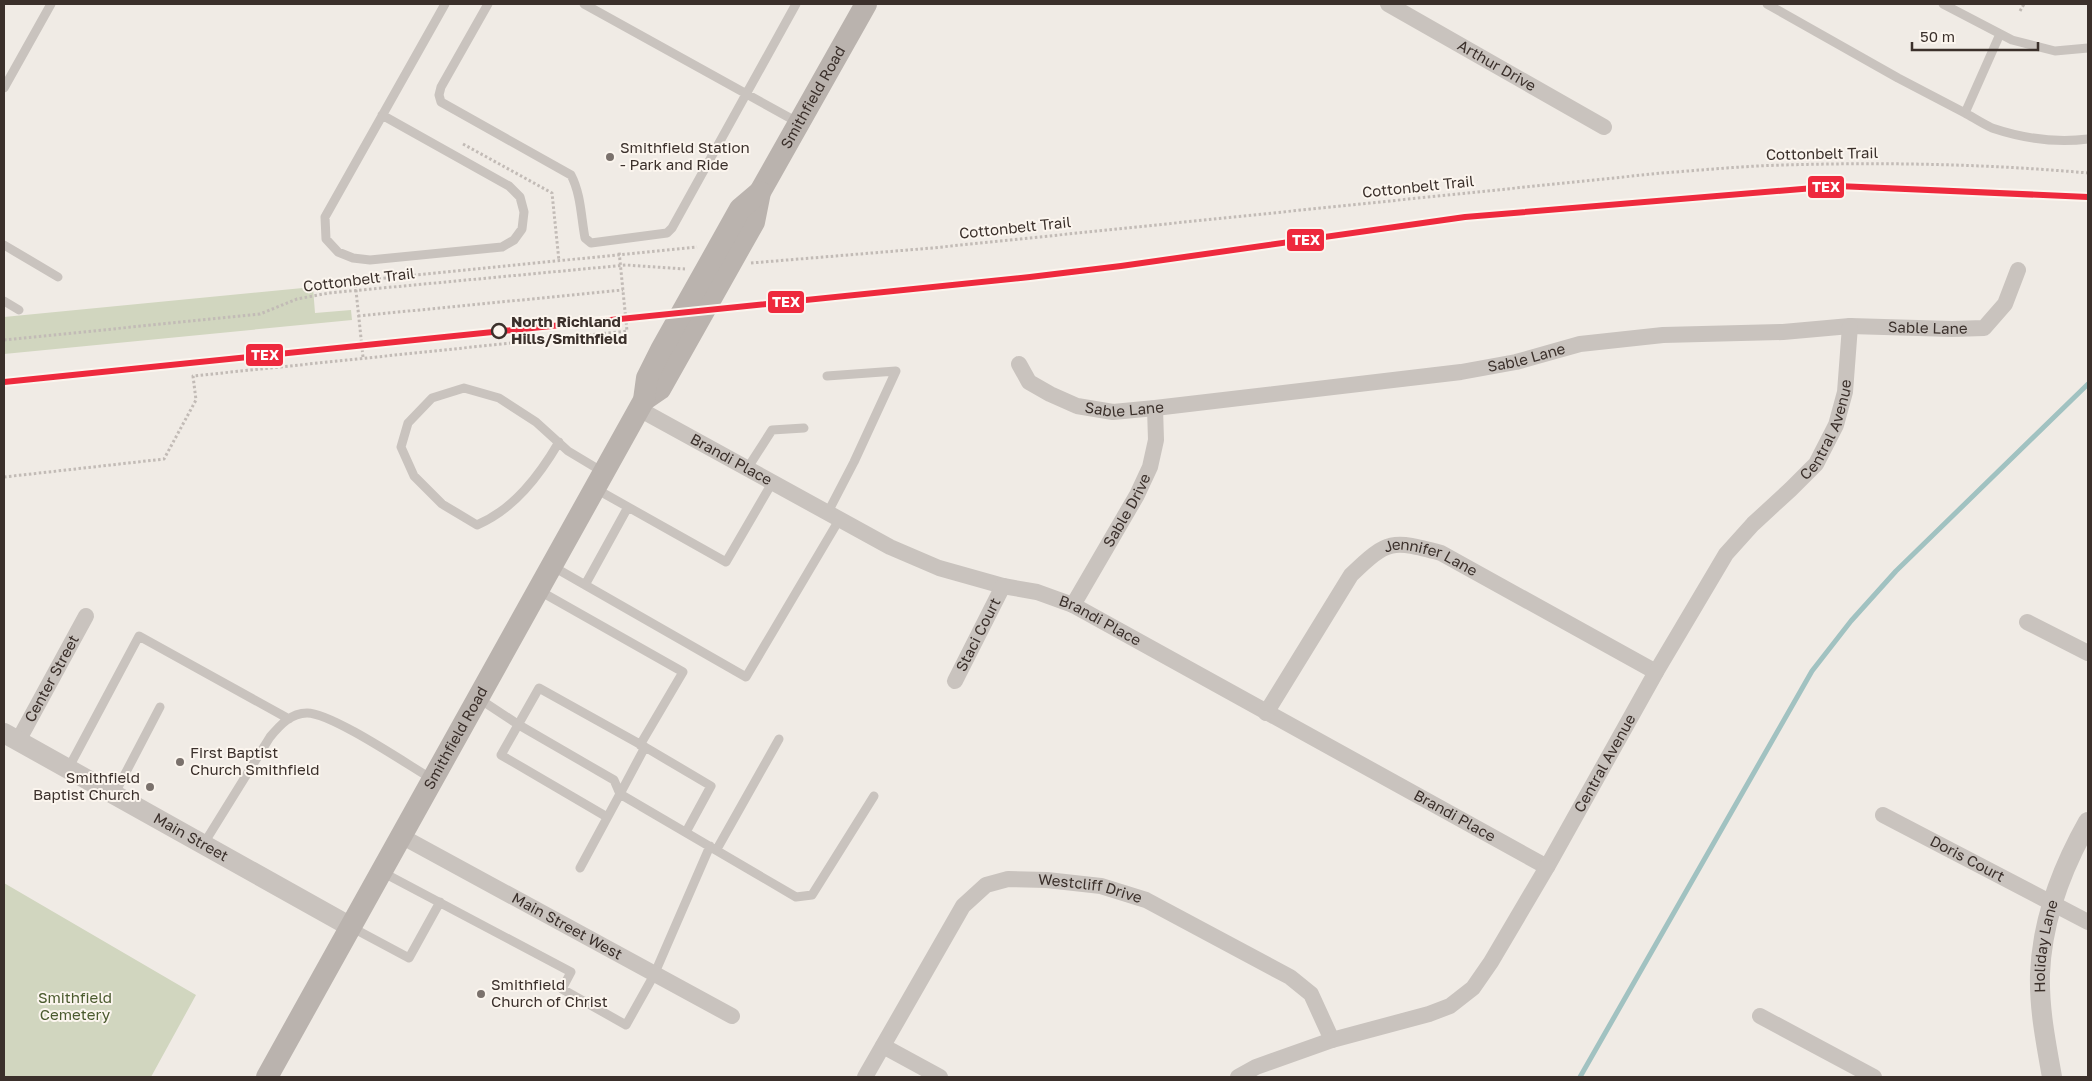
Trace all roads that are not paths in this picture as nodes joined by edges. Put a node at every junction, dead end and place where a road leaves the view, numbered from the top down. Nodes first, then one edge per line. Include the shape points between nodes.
1 (51, 4) edge
2 (445, 4) edge
3 (488, 4) edge
4 (584, 4) edge
5 (796, 4) edge
6 (866, 4) edge
7 (1388, 4) edge
8 (1768, 4) edge
9 (1943, 4) edge
10 (1955, 6) edge
11 (2000, 34) junction
12 (2088, 48) edge
13 (4, 88) edge
14 (747, 94) junction
15 (1965, 113) junction
16 (382, 115) junction
17 (799, 123) junction
18 (1604, 127) dead end
19 (2088, 139) edge
20 (4, 245) edge
21 (2018, 270) dead end
22 (58, 277) dead end
23 (4, 301) edge
24 (19, 310) dead end
25 (1850, 326) junction
26 (1019, 364) dead end
27 (827, 376) dead end
28 (641, 404) junction
29 (1155, 408) junction
30 (804, 428) dead end
31 (559, 442) junction
32 (747, 469) junction
33 (599, 480) junction
34 (772, 483) junction
35 (628, 507) junction
36 (833, 517) junction
37 (551, 566) junction
38 (585, 585) junction
39 (1003, 586) junction
40 (538, 590) junction
41 (1073, 605) junction
42 (86, 616) dead end
43 (2027, 622) dead end
44 (2088, 653) edge
45 (1656, 672) junction
46 (955, 681) dead end
47 (478, 698) junction
48 (160, 707) dead end
49 (1266, 713) junction
50 (289, 719) junction
51 (519, 725) junction
52 (11, 737) edge
53 (779, 739) dead end
54 (642, 746) junction
55 (68, 769) junction
56 (432, 779) junction
57 (620, 794) junction
58 (114, 795) junction
59 (874, 796) dead end
60 (1883, 815) dead end
61 (607, 817) junction
62 (2088, 822) edge
63 (686, 832) junction
64 (401, 836) junction
65 (203, 845) junction
66 (713, 848) junction
67 (1547, 867) junction
68 (580, 868) dead end
69 (381, 872) junction
70 (440, 902) junction
71 (2051, 902) junction
72 (2088, 922) edge
73 (351, 927) junction
74 (654, 975) junction
75 (732, 1016) dead end
76 (1760, 1016) dead end
77 (1332, 1040) junction
78 (883, 1046) junction
79 (267, 1077) edge
80 (865, 1077) edge
81 (940, 1077) edge
82 (1238, 1077) edge
83 (1874, 1077) edge
84 (2052, 1077) edge

1 - 13 lane
2 - 16 lane
3 - 14 lane via 441,87 441,102 571,174 576,184 584,238 591,243 666,233 672,228
4 - 14 lane
5 - 14 lane
6 - 17 main road, Smithfield Road
7 - 18 street, Arthur Drive
8 - 15 lane
9 - 10 lane
10 - 11 lane
11 - 12 lane via 2055,51
11 - 15 lane
14 - 17 lane
15 - 19 lane via 1991,127 2029,138
16 - 16 lane via 326,217 326,239 338,252 370,260 502,247 514,240 522,229 524,212 520,197 509,186
17 - 28 main road, Smithfield Road via 760,192 754,222 738,252 660,389
20 - 22 lane
21 - 25 street, Sable Lane via 2005,304 1984,328
23 - 24 lane
25 - 29 street, Sable Lane via 1783,332 1663,335 1580,344 1516,362 1461,372
25 - 45 street, Central Avenue via 1845,392 1836,425 1816,464 1726,554
26 - 29 street, Sable Lane via 1029,382 1077,406 1113,412
27 - 36 lane via 896,371 854,462
28 - 32 street, Brandi Place
28 - 33 main road, Smithfield Road
29 - 41 street, Sable Drive via 1156,440 1150,467 1137,496
30 - 32 lane via 772,430
31 - 31 lane via 536,422 499,398 464,388 432,398 408,423 401,447 414,476 442,504 477,525 493,518 532,483
31 - 33 lane
32 - 34 street, Brandi Place
33 - 35 lane
33 - 37 main road, Smithfield Road
34 - 35 lane via 726,562
34 - 36 street, Brandi Place
35 - 38 lane
36 - 38 lane via 746,677
36 - 39 street, Brandi Place via 939,568
37 - 38 lane
37 - 40 main road, Smithfield Road
39 - 41 street, Brandi Place via 1037,592
39 - 46 street, Staci Court
40 - 47 main road, Smithfield Road
40 - 54 lane via 683,672
41 - 49 street, Brandi Place
42 - 52 street, Center Street
43 - 44 street
45 - 49 street, Jennifer Lane via 1441,554 1410,545 1390,544 1351,575
45 - 67 street, Central Avenue
47 - 51 lane
47 - 56 main road, Smithfield Road
48 - 58 lane
49 - 67 street, Brandi Place
50 - 55 lane via 139,636
50 - 56 lane via 308,713 324,718
50 - 65 lane via 270,737
51 - 54 lane via 539,688
51 - 57 lane via 614,780
51 - 61 lane via 501,756
52 - 55 street, Main Street
53 - 66 lane
54 - 57 lane
54 - 63 lane via 712,786
55 - 58 street, Main Street
56 - 64 main road, Smithfield Road
57 - 61 lane
57 - 63 lane
58 - 65 street, Main Street
59 - 66 lane via 812,895 796,897
60 - 71 street, Doris Court
61 - 68 lane
62 - 71 street, Holiday Lane
63 - 66 lane
64 - 69 main road, Smithfield Road
64 - 74 street, Main Street West
65 - 73 street, Main Street
66 - 74 lane
67 - 77 street, Central Avenue via 1473,988 1450,1006
69 - 70 lane
69 - 73 main road, Smithfield Road
70 - 73 lane via 409,958
70 - 74 lane via 571,972 562,989 626,1025
71 - 72 street, Doris Court
71 - 84 street, Holiday Lane via 2040,975 2043,1024
73 - 79 main road, Smithfield Road
74 - 75 street, Main Street West
76 - 83 street
77 - 78 street, Westcliff Drive via 1311,994 1290,977 1146,900 1101,886 1008,879 986,885 963,906
77 - 82 street, Central Avenue via 1256,1067
78 - 80 street, Westcliff Drive
78 - 81 street

